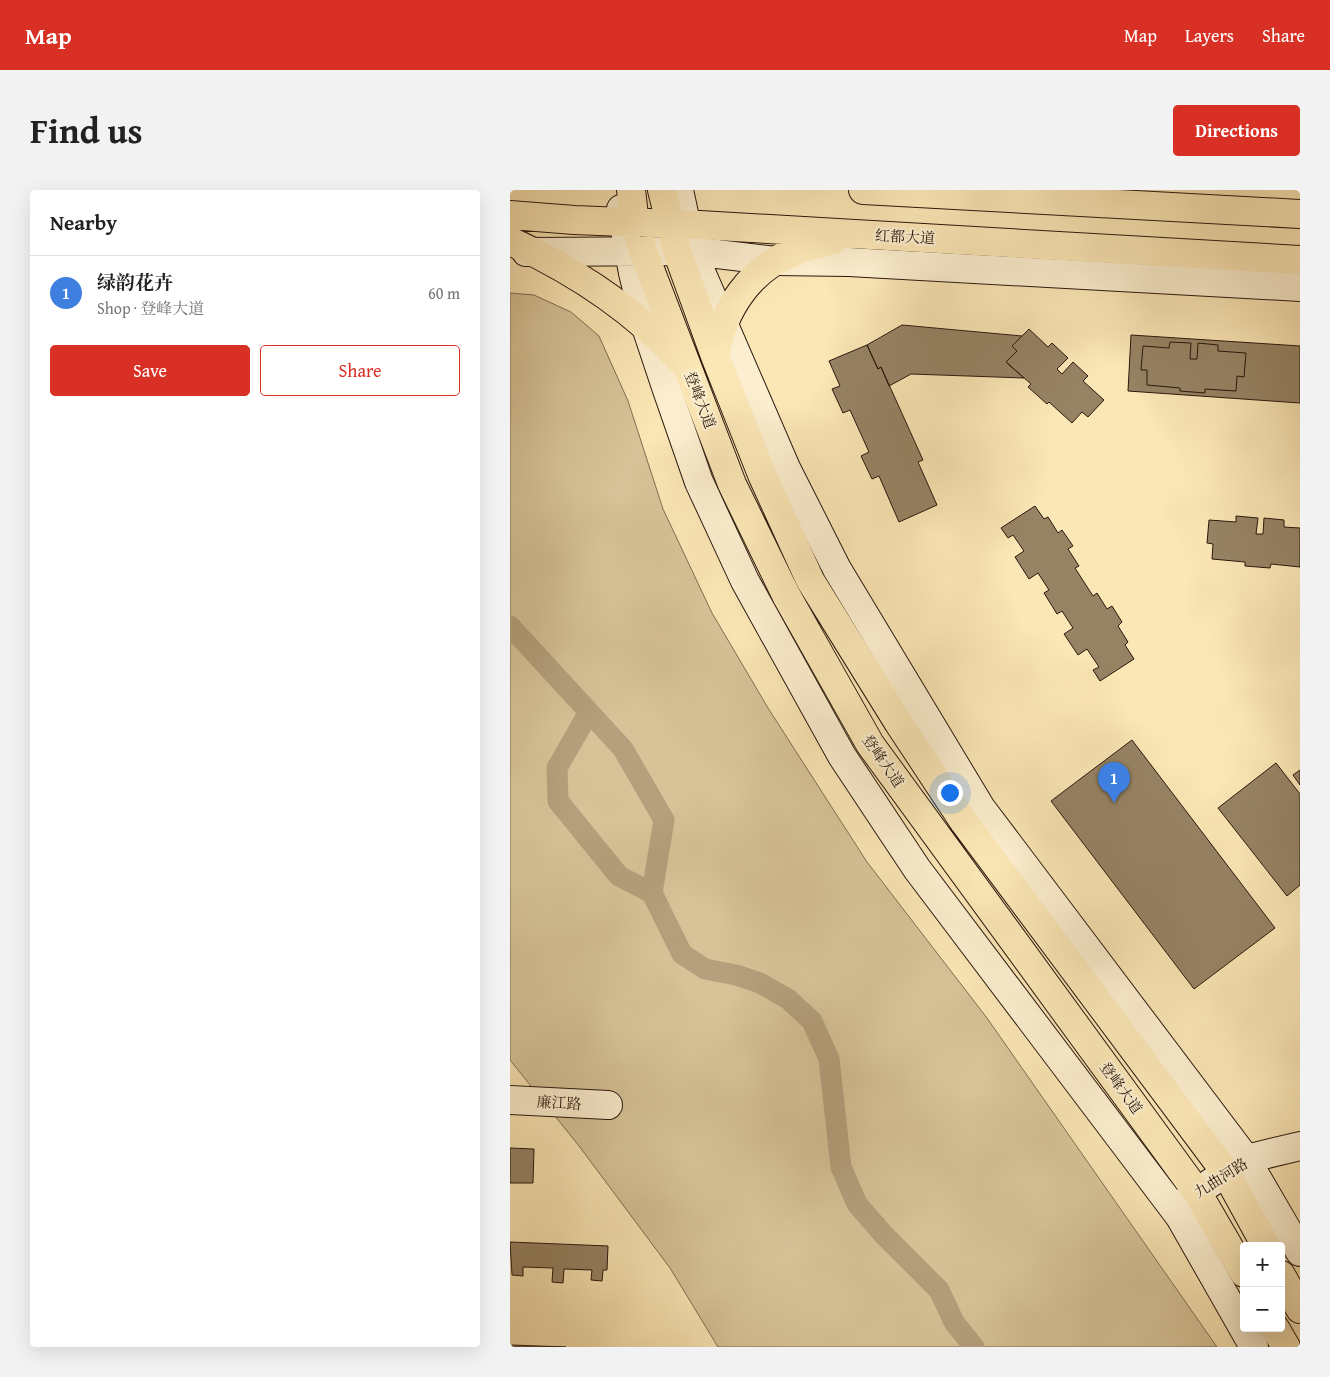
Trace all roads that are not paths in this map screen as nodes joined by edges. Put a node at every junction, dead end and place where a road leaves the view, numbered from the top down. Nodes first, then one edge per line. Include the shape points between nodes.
1 (619, 190) edge
2 (631, 190) edge
3 (662, 190) edge
4 (678, 190) edge
5 (863, 190) edge
6 (1300, 214) edge
7 (510, 215) edge
8 (629, 223) junction
9 (678, 224) junction
10 (853, 234) junction
11 (510, 241) edge
12 (635, 251) junction
13 (684, 251) junction
14 (523, 252) edge
15 (1300, 260) edge
16 (775, 261) junction
17 (1300, 287) edge
18 (723, 324) junction
19 (646, 327) junction
20 (715, 356) junction
21 (688, 369) junction
22 (510, 1100) edge
23 (608, 1106) dead end
24 (1300, 1146) edge
25 (1236, 1166) junction
26 (1197, 1192) junction
27 (1174, 1210) junction
28 (1264, 1242) edge
29 (1300, 1252) edge
30 (1240, 1266) edge
31 (1285, 1282) edge
32 (1300, 1309) edge
33 (1277, 1332) edge
34 (1254, 1347) edge
35 (1286, 1347) edge

1 - 8 street
2 - 8 main road, 登峰大道
3 - 9 main road, 登峰大道
4 - 9 street
5 - 6 main road
7 - 8 main road, 红都大道
8 - 9 main road, 红都大道
8 - 12 main road, 登峰大道
9 - 10 main road, 红都大道
9 - 13 main road, 登峰大道
10 - 15 main road, 红都大道
10 - 16 main road via 796,251
11 - 14 main road
12 - 13 street
12 - 14 street
12 - 19 street
12 - 21 main road, 登峰大道
13 - 16 street
13 - 18 street
13 - 20 main road, 登峰大道
14 - 19 main road via 594,286
16 - 17 street via 849,262
16 - 18 main road via 749,282
18 - 20 main road
18 - 25 street via 786,468 838,569 981,808
19 - 21 main road
19 - 27 street via 699,482 745,581 842,756 917,869
20 - 25 main road, 登峰大道 via 763,477 810,580 898,722 964,822
21 - 26 main road, 登峰大道 via 732,484 782,587 870,744
22 - 23 street, 廉江路
24 - 25 street, 九曲河路
25 - 26 street, 九曲河路
25 - 28 main road, 登峰大道
25 - 29 street
26 - 27 street, 九曲河路
26 - 30 main road, 登峰大道
27 - 34 street
31 - 32 main road
33 - 35 main road

